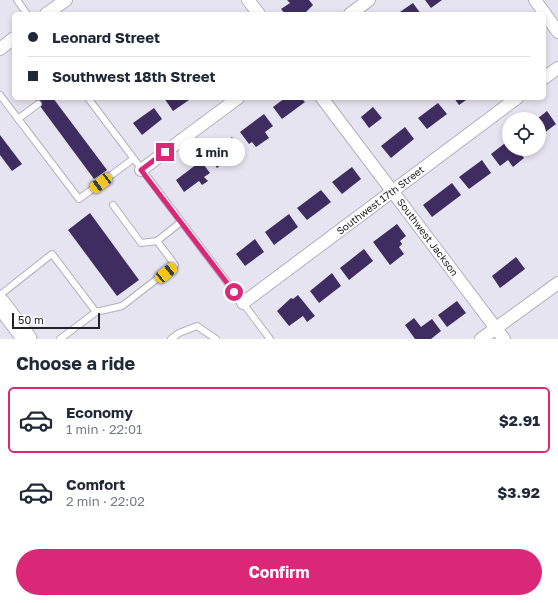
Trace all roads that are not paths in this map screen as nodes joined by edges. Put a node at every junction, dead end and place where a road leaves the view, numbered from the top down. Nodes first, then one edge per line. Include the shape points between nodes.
1 (17, 0) edge
2 (66, 0) edge
3 (248, 0) edge
4 (369, 0) edge
5 (534, 0) edge
6 (26, 12) edge
7 (49, 12) edge
8 (257, 12) edge
9 (353, 12) edge
10 (543, 12) edge
11 (546, 16) edge
12 (558, 32) edge
13 (12, 40) edge
14 (0, 49) edge
15 (558, 68) edge
16 (546, 77) edge
17 (0, 95) edge
18 (89, 100) edge
19 (235, 100) edge
20 (324, 100) edge
21 (514, 100) edge
22 (38, 104) dead end
23 (18, 119) junction
24 (133, 159) junction
25 (141, 170) junction
26 (393, 190) junction
27 (113, 206) dead end
28 (181, 222) junction
29 (157, 241) junction
30 (558, 283) edge
31 (0, 295) edge
32 (0, 303) edge
33 (243, 303) junction
34 (96, 312) junction
35 (496, 328) junction
36 (27, 339) edge
37 (60, 339) edge
38 (171, 339) edge
39 (216, 339) edge
40 (270, 339) edge
41 (481, 339) edge
42 (504, 339) edge

1 - 6 lane
2 - 7 street
3 - 8 street
4 - 9 street
5 - 10 street
11 - 12 street
13 - 14 street
15 - 16 street
17 - 23 lane
18 - 24 lane
19 - 25 street
20 - 26 street, Southwest Jackson
21 - 26 street, Southwest 17th Street
22 - 23 lane
23 - 24 lane via 79,199
24 - 25 lane
25 - 28 lane
26 - 33 street, Southwest 17th Street
26 - 35 street, Southwest Jackson
27 - 29 lane via 141,243
28 - 29 lane
28 - 33 lane
29 - 34 lane via 175,265 122,306
30 - 35 street
31 - 34 lane via 52,254
32 - 36 main road
33 - 40 lane
34 - 37 lane
35 - 41 street
35 - 42 street, Southwest Jackson
38 - 39 lane via 197,326

